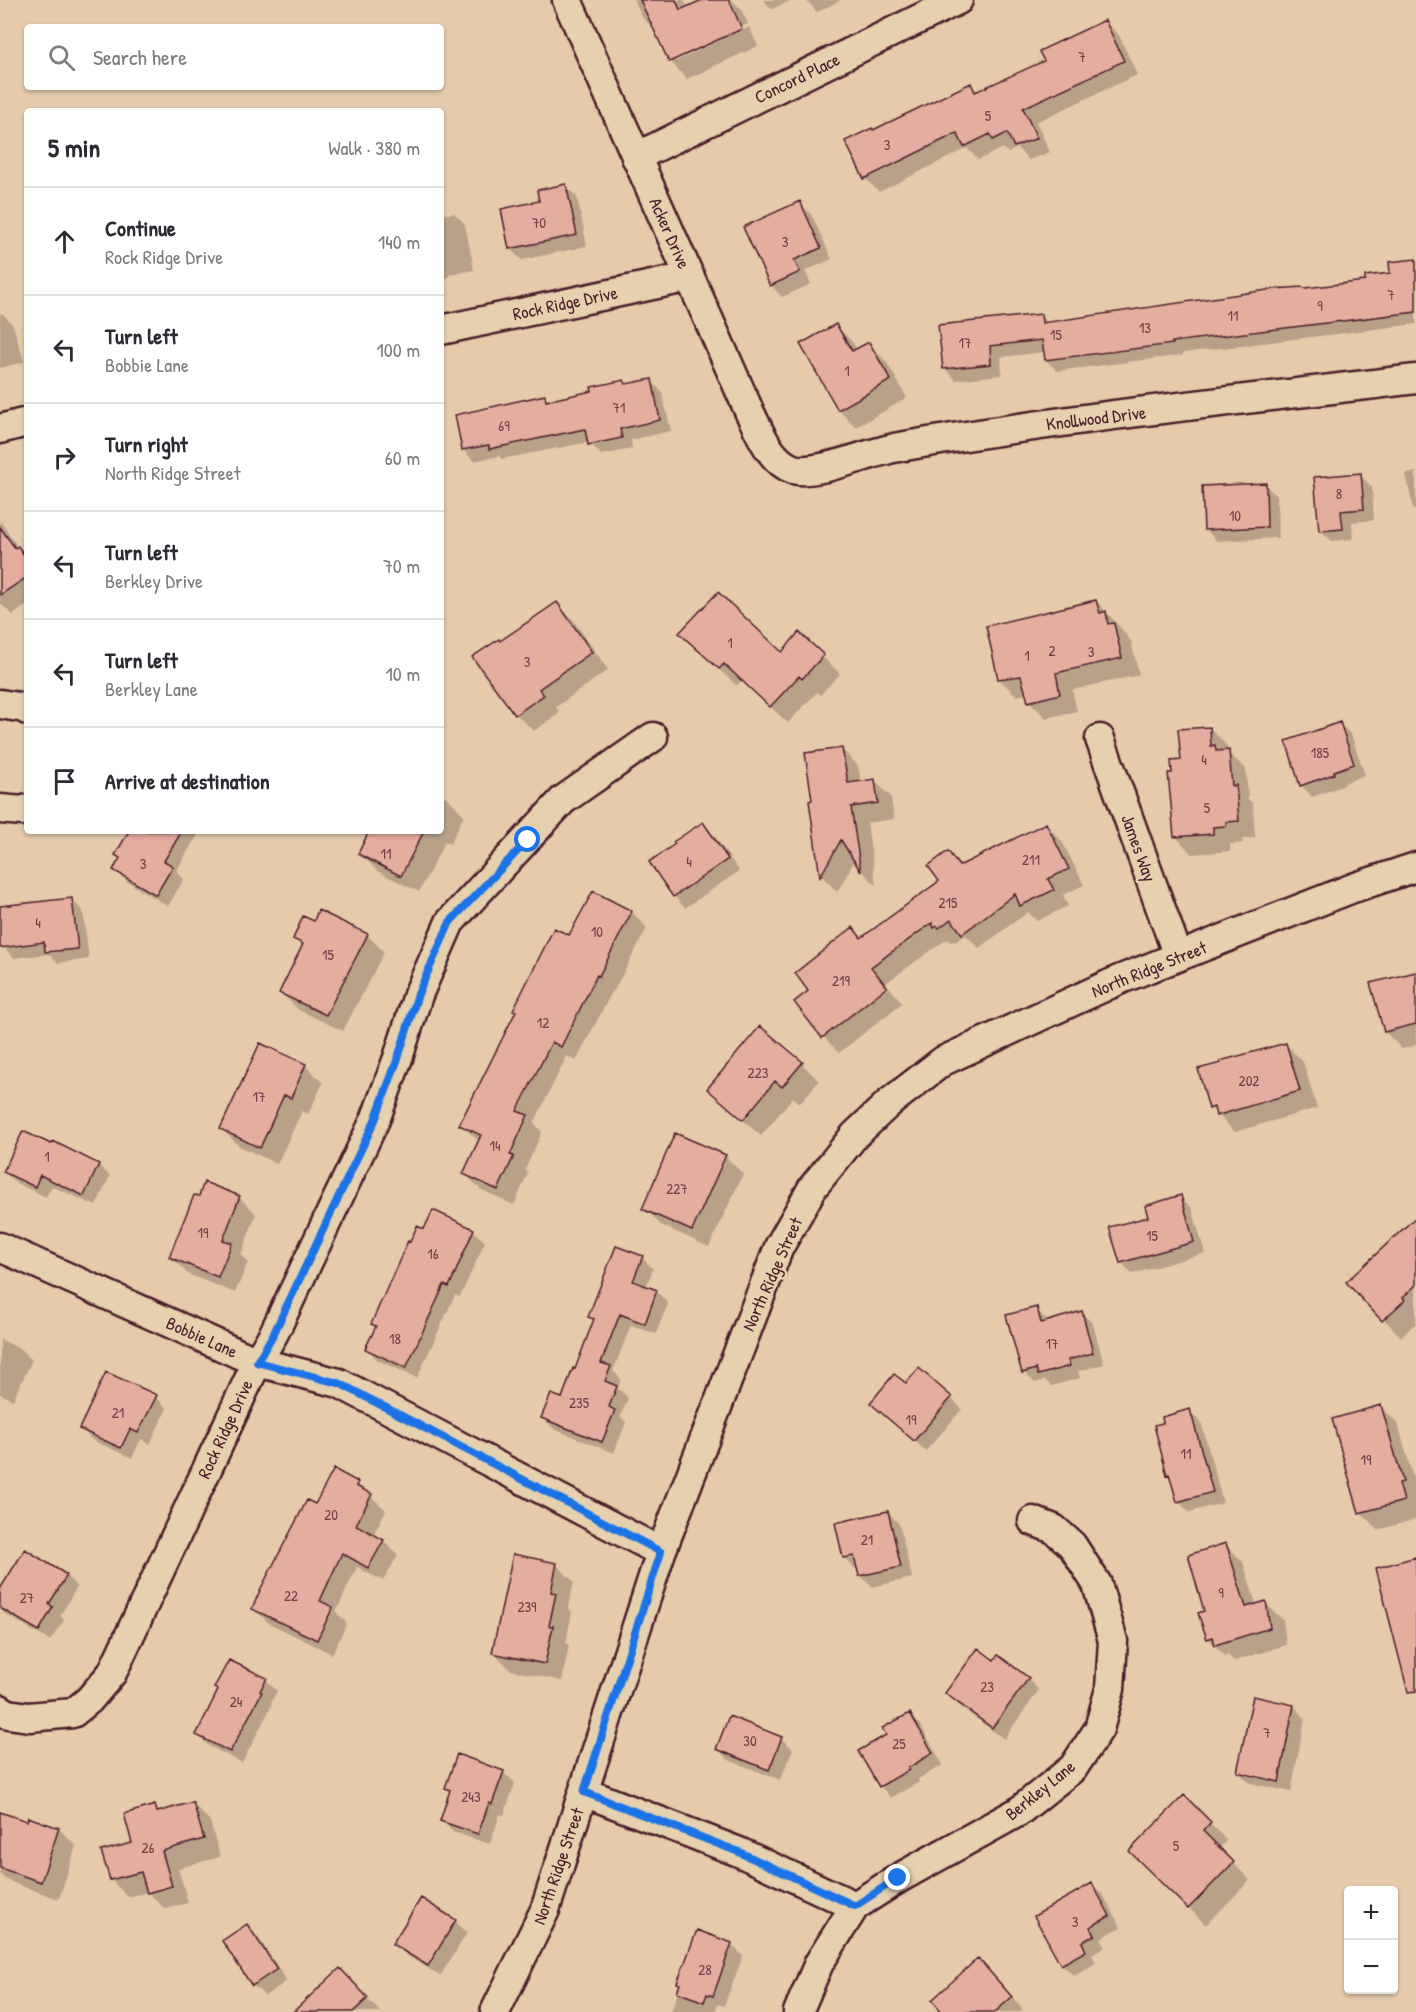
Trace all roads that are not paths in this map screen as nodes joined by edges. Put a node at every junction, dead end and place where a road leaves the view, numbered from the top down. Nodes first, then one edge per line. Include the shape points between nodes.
1 (567, 0) edge
2 (958, 0) edge
3 (636, 157) junction
4 (690, 277) junction
5 (444, 329) edge
6 (1416, 379) edge
7 (24, 423) edge
8 (0, 429) edge
9 (780, 462) joint
10 (0, 704) edge
11 (24, 709) edge
12 (653, 737) dead end
13 (1100, 739) dead end
14 (0, 808) edge
15 (24, 810) edge
16 (1416, 867) edge
17 (1178, 956) junction
18 (0, 1247) edge
19 (257, 1362) junction
20 (1033, 1521) dead end
21 (661, 1552) junction
22 (0, 1709) edge
23 (584, 1792) junction
24 (855, 1906) junction
25 (495, 2012) edge
26 (798, 2012) edge

1 - 3 street, Acker Drive
2 - 3 street, Concord Place
3 - 4 street, Acker Drive
4 - 5 street, Rock Ridge Drive
4 - 9 street, Acker Drive via 750,413
6 - 9 street, Knollwood Drive via 1077,420 896,447 814,469 794,469
7 - 8 street
10 - 11 street
12 - 19 street, Rock Ridge Drive via 563,800 450,922 418,994 375,1120
13 - 17 street, James Way
14 - 15 street
16 - 17 street, North Ridge Street
17 - 21 street, North Ridge Street via 943,1061 889,1103 855,1136 813,1187 779,1247
18 - 19 street, Bobbie Lane
19 - 21 street, Bobbie Lane via 339,1383
19 - 22 street, Rock Ridge Drive via 112,1673 90,1700 73,1713 29,1718
20 - 24 street, Berkley Lane via 1054,1529 1072,1545 1097,1584 1113,1641 1110,1689 1099,1730 1073,1768 1018,1812
21 - 23 street, North Ridge Street
23 - 24 street via 739,1852
23 - 25 street, North Ridge Street via 545,1910
24 - 26 street via 819,1963

